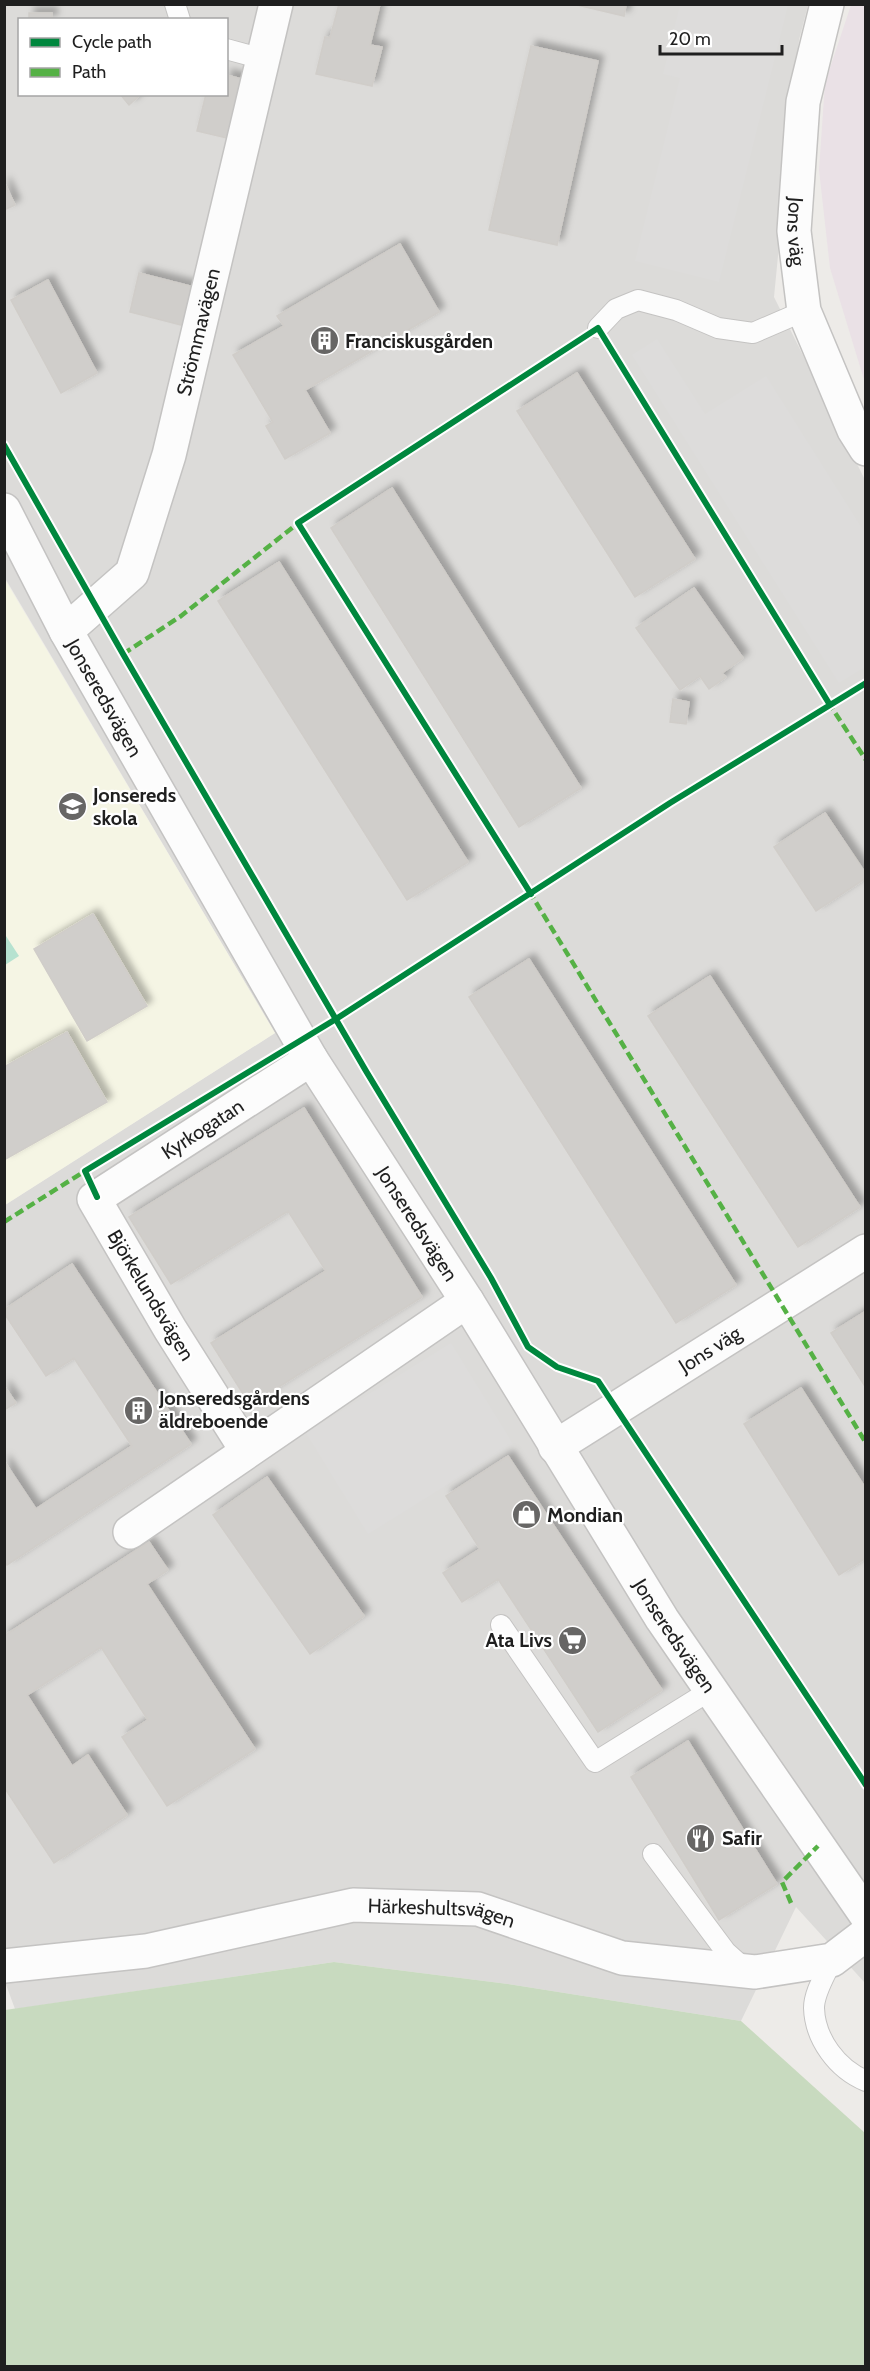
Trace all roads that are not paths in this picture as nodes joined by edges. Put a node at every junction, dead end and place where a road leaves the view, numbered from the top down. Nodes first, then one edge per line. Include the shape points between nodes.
1 (276, 4) edge
2 (827, 4) edge
3 (228, 50) edge
4 (263, 59) junction
5 (804, 311) junction
6 (598, 328) dead end
7 (866, 449) edge
8 (6, 519) edge
9 (66, 631) junction
10 (311, 1059) junction
11 (94, 1199) joint
12 (866, 1251) edge
13 (467, 1301) junction
14 (555, 1447) junction
15 (247, 1451) junction
16 (130, 1532) dead end
17 (501, 1625) dead end
18 (711, 1690) junction
19 (653, 1854) dead end
20 (866, 1915) edge
21 (866, 1934) edge
22 (832, 1960) junction
23 (4, 1966) edge
24 (748, 1972) junction
25 (866, 2080) edge

1 - 4 street, Strömmavägen
2 - 5 street, Jons väg via 802,114 794,231
3 - 4 lane
4 - 9 street, Strömmavägen via 169,455 132,573
5 - 6 lane via 753,333 718,328 676,310 638,300 616,309
5 - 7 street, Jons väg via 854,430
8 - 9 street, Jonseredsvägen
9 - 10 street, Jonseredsvägen
10 - 11 street, Kyrkogatan
10 - 13 street, Jonseredsvägen
11 - 15 street, Björkelundsvägen
12 - 14 street, Jons väg
13 - 14 street, Jonseredsvägen
13 - 15 street
14 - 18 street, Jonseredsvägen
15 - 16 street
17 - 18 lane via 595,1762
18 - 20 street, Jonseredsvägen
19 - 24 lane via 726,1952
21 - 22 street, Härkeshultsvägen
22 - 24 street, Härkeshultsvägen
22 - 25 lane via 814,2006 819,2034 837,2061
23 - 24 street, Härkeshultsvägen via 146,1951 353,1905 478,1909 622,1958

